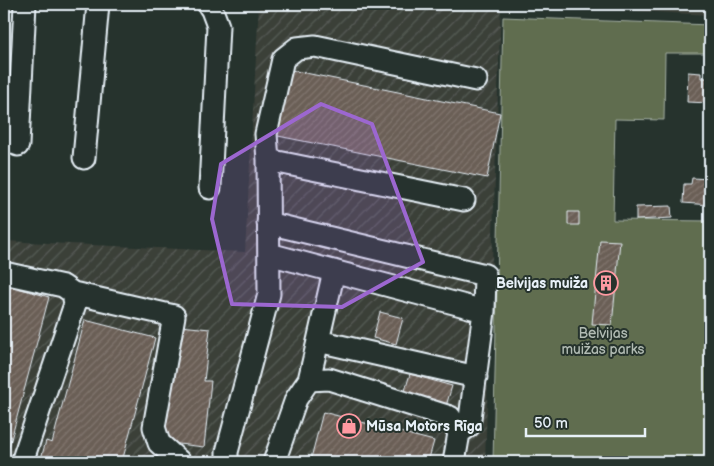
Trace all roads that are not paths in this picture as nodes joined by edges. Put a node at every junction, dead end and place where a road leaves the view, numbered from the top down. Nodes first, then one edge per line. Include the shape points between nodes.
1 (25, 4) edge
2 (98, 4) edge
3 (208, 4) edge
4 (476, 80) dead end
5 (18, 144) dead end
6 (84, 158) dead end
7 (268, 160) junction
8 (210, 188) dead end
9 (464, 200) dead end
10 (268, 223) junction
11 (269, 254) junction
12 (334, 271) junction
13 (4, 273) edge
14 (73, 293) junction
15 (484, 311) junction
16 (318, 341) junction
17 (476, 377) junction
18 (309, 380) junction
19 (459, 433) junction
20 (22, 462) edge
21 (180, 462) edge
22 (226, 462) edge
23 (274, 462) edge
24 (454, 462) edge

1 - 5 lane
2 - 6 lane
3 - 8 lane via 218,26
4 - 7 lane via 315,46 297,48 282,59 266,134
7 - 9 lane
7 - 10 lane
10 - 11 lane
10 - 15 lane via 485,275
11 - 12 lane
11 - 22 lane via 269,294
12 - 15 lane
12 - 16 lane
13 - 14 lane via 63,286
14 - 20 lane via 75,304
14 - 21 lane via 174,316 154,427 159,444
15 - 17 lane
16 - 17 lane
16 - 18 lane
17 - 19 lane via 469,426
18 - 19 lane via 329,379 450,417
18 - 23 lane via 296,399
19 - 24 lane

